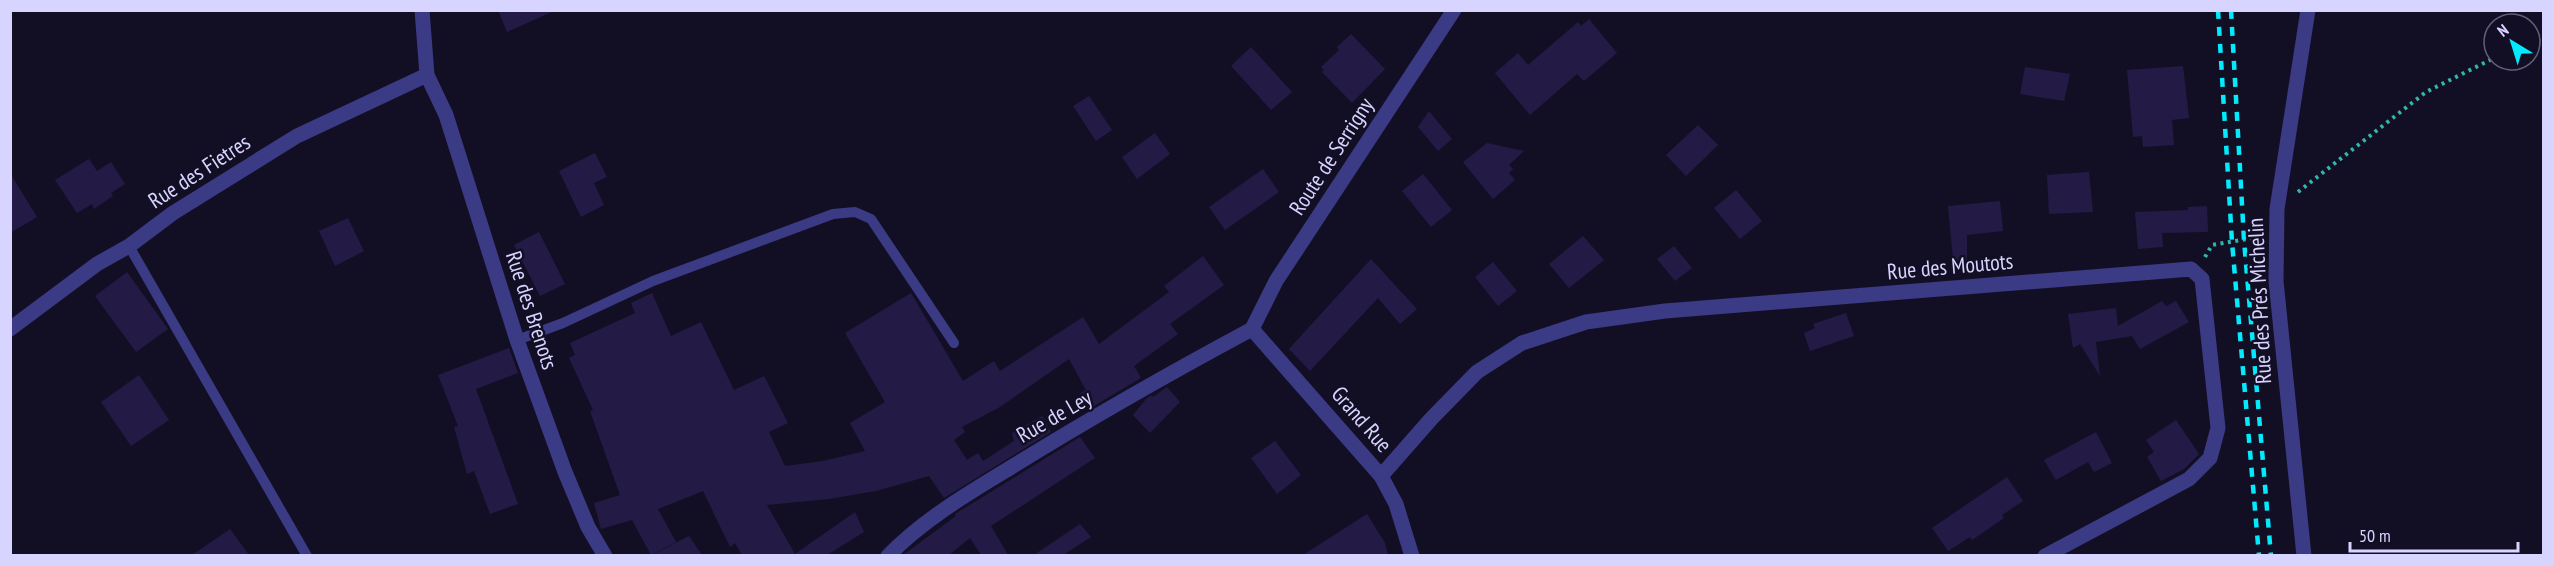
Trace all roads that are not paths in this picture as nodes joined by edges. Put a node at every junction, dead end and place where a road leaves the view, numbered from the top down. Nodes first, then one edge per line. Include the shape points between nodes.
1 (422, 10) edge
2 (1454, 10) edge
3 (2308, 10) edge
4 (427, 75) junction
5 (129, 246) junction
6 (10, 329) edge
7 (1252, 329) junction
8 (517, 340) junction
9 (954, 343) dead end
10 (1381, 476) junction
11 (307, 555) edge
12 (605, 555) edge
13 (888, 555) edge
14 (1412, 555) edge
15 (2045, 555) edge
16 (2304, 555) edge

1 - 4 street
2 - 7 street, Route de Serrigny via 1276,281
3 - 16 street, Rue des Prés Michelin via 2277,209 2276,281
4 - 5 street, Rue des Fietres via 297,136 173,213
4 - 8 street, Rue des Brenots via 446,116
5 - 6 street, Rue des Fietres via 97,264
5 - 11 lane
7 - 10 street, Grand Rue
7 - 13 street, Rue de Ley via 1046,445 929,521
8 - 9 lane via 563,323 653,280 832,214 855,212 871,219
8 - 12 street, Rue des Brenots via 565,472 588,528
10 - 14 street, Grand Rue via 1396,504
10 - 15 street, Rue des Moutots via 1477,372 1522,343 1586,322 1665,311 2191,269 2202,279 2218,428 2210,458 2189,479

